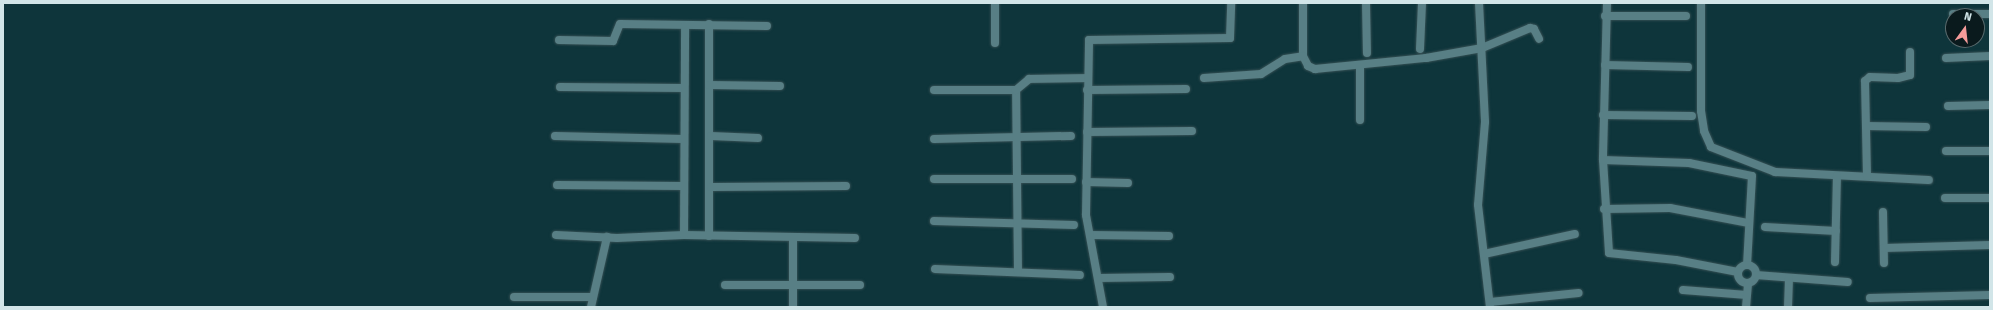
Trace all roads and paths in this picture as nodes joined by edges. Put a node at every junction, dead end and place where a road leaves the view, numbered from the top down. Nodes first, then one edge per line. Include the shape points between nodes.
1 (995, 3) edge
2 (1231, 3) edge
3 (1303, 3) edge
4 (1366, 3) edge
5 (1422, 3) edge
6 (1479, 3) edge
7 (1607, 3) edge
8 (1701, 3) edge
9 (1605, 16) junction
10 (1686, 16) dead end
11 (685, 24) junction
12 (709, 24) junction
13 (767, 26) dead end
14 (1539, 39) dead end
15 (559, 40) dead end
16 (995, 43) dead end
17 (1482, 48) junction
18 (1420, 49) dead end
19 (1910, 52) dead end
20 (1366, 53) dead end
21 (1303, 56) junction
22 (1990, 56) edge
23 (1946, 58) dead end
24 (1605, 65) junction
25 (1360, 66) junction
26 (1688, 67) dead end
27 (1087, 78) junction
28 (1204, 78) dead end
29 (710, 85) junction
30 (780, 86) dead end
31 (560, 88) dead end
32 (684, 88) junction
33 (1186, 89) dead end
34 (934, 90) dead end
35 (1016, 90) junction
36 (1087, 90) junction
37 (1990, 105) edge
38 (1948, 106) dead end
39 (1603, 115) junction
40 (1692, 116) dead end
41 (1360, 120) dead end
42 (1866, 126) junction
43 (1926, 127) dead end
44 (1087, 132) junction
45 (1192, 132) dead end
46 (555, 136) dead end
47 (711, 136) junction
48 (1017, 136) junction
49 (1071, 136) dead end
50 (758, 138) dead end
51 (934, 139) dead end
52 (683, 140) junction
53 (1990, 151) edge
54 (1946, 152) dead end
55 (1603, 160) junction
56 (1837, 176) junction
57 (1867, 176) junction
58 (1017, 178) junction
59 (934, 179) dead end
60 (1072, 179) dead end
61 (1929, 180) dead end
62 (1086, 182) junction
63 (1128, 183) dead end
64 (557, 186) dead end
65 (683, 186) junction
66 (846, 186) dead end
67 (711, 187) junction
68 (1945, 198) dead end
69 (1990, 198) edge
70 (1604, 209) junction
71 (1883, 212) dead end
72 (934, 221) dead end
73 (1018, 222) junction
74 (1748, 223) junction
75 (1074, 225) dead end
76 (1766, 227) dead end
77 (1836, 231) junction
78 (1575, 234) dead end
79 (556, 235) dead end
80 (684, 235) junction
81 (1090, 235) junction
82 (709, 236) junction
83 (1169, 236) dead end
84 (607, 237) junction
85 (794, 238) junction
86 (855, 238) dead end
87 (1990, 245) edge
88 (1884, 248) junction
89 (1484, 254) junction
90 (1835, 262) dead end
91 (1884, 263) dead end
92 (1747, 264) junction
93 (935, 268) dead end
94 (1018, 272) junction
95 (1738, 272) junction
96 (1080, 274) dead end
97 (1756, 275) junction
98 (1170, 277) dead end
99 (1098, 278) junction
100 (1789, 278) junction
101 (1848, 282) dead end
102 (1748, 283) junction
103 (793, 284) junction
104 (725, 285) dead end
105 (860, 285) dead end
106 (1683, 290) dead end
107 (1578, 293) dead end
108 (1747, 295) junction
109 (1990, 295) edge
110 (514, 297) dead end
111 (593, 297) junction
112 (1870, 298) dead end
113 (1490, 305) edge
114 (590, 307) edge
115 (793, 307) edge
116 (1103, 307) edge
117 (1746, 307) edge
118 (1788, 307) edge

1 - 16 street
2 - 27 street via 1230,38 1089,40
3 - 21 street
4 - 20 street
5 - 18 street
6 - 17 street
7 - 9 street
8 - 56 street via 1701,111 1704,131 1711,147 1775,172
9 - 10 street
9 - 24 street
11 - 12 street
11 - 15 street via 620,24 613,41
11 - 32 street
12 - 13 street
12 - 29 street
14 - 17 street via 1534,29 1530,28
17 - 25 street
17 - 89 street via 1485,122 1478,205
19 - 42 street via 1910,75 1898,78 1870,77 1865,81
21 - 25 street via 1308,66 1314,69
21 - 28 street via 1285,59 1261,74
22 - 23 street
24 - 26 street
24 - 39 street
25 - 41 street
27 - 35 street via 1029,79
27 - 36 street
29 - 30 street
29 - 47 street
31 - 32 street
32 - 52 street
33 - 36 street
34 - 35 street
35 - 48 street
36 - 44 street
37 - 38 street
39 - 40 street
39 - 55 street
42 - 43 street
42 - 57 street
44 - 45 street
44 - 62 street
46 - 52 street
47 - 50 street
47 - 67 street
48 - 49 street
48 - 51 street
48 - 58 street
52 - 65 street
53 - 54 street
55 - 70 street
55 - 74 street via 1689,163 1752,176
56 - 57 street
56 - 77 street
57 - 61 street
58 - 59 street
58 - 60 street
58 - 73 street
62 - 63 street
62 - 81 street via 1086,215
64 - 65 street
65 - 80 street
66 - 67 street
67 - 82 street
68 - 69 street
70 - 74 street via 1670,208
70 - 95 street via 1609,253 1676,260
71 - 88 street
72 - 73 street
73 - 75 street
73 - 94 street
74 - 92 street
76 - 77 street
77 - 90 street
78 - 89 street
79 - 84 street
80 - 82 street
80 - 84 street
81 - 83 street
81 - 99 street
82 - 85 street
84 - 111 street
85 - 86 street
85 - 103 street
87 - 88 street
88 - 91 street
89 - 113 street
92 - 95 street
92 - 97 street via 1754,267
93 - 94 street
94 - 96 street
95 - 102 street via 1740,280
97 - 100 street
97 - 102 street
98 - 99 street
99 - 116 street
100 - 101 street
100 - 118 street
102 - 108 street
103 - 104 street
103 - 105 street
103 - 115 street
106 - 108 street
107 - 113 street
108 - 117 street
109 - 112 street
110 - 111 street
111 - 114 street

